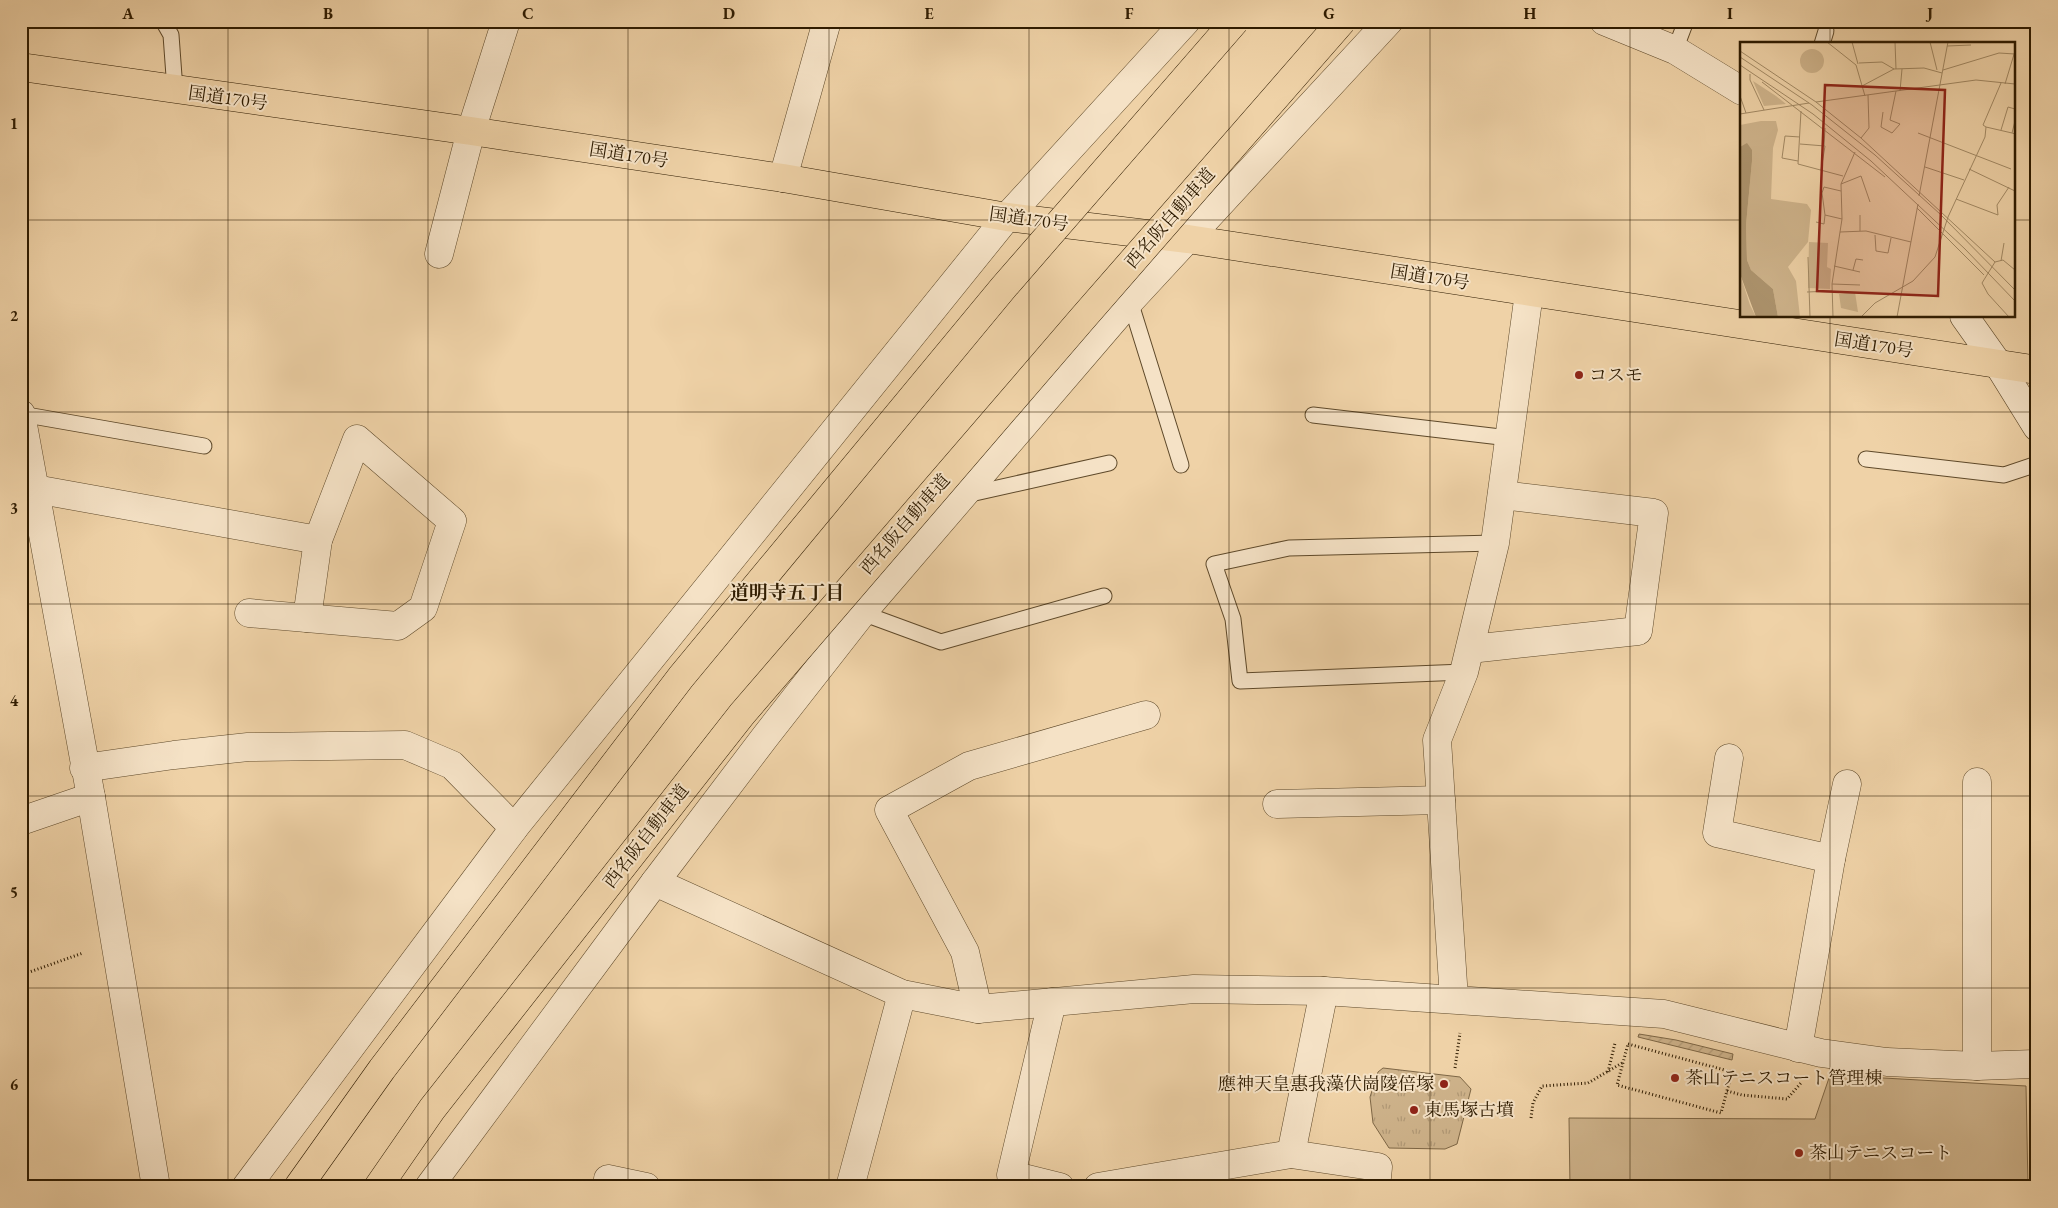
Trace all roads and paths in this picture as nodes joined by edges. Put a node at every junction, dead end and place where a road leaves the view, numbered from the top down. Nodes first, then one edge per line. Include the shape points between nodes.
1 (163, 21) edge
2 (506, 21) edge
3 (827, 21) edge
4 (1186, 21) edge
5 (1236, 21) edge
6 (1342, 21) edge
7 (1389, 21) edge
8 (1604, 21) edge
9 (1686, 21) edge
10 (1675, 50) junction
11 (21, 67) edge
12 (175, 90) junction
13 (1740, 90) edge
14 (471, 131) junction
15 (783, 178) junction
16 (1007, 218) junction
17 (1188, 239) junction
18 (439, 254) dead end
19 (1529, 292) junction
20 (1130, 301) junction
21 (1965, 318) edge
22 (1998, 364) junction
23 (2037, 370) edge
24 (21, 414) edge
25 (1313, 415) dead end
26 (2037, 427) edge
27 (1509, 438) junction
28 (204, 446) dead end
29 (25, 452) edge
30 (1866, 459) dead end
31 (1109, 464) dead end
32 (2037, 464) edge
33 (1181, 465) dead end
34 (35, 489) junction
35 (1502, 495) junction
36 (962, 496) junction
37 (318, 540) junction
38 (1495, 543) junction
39 (1104, 596) dead end
40 (249, 613) dead end
41 (862, 613) junction
42 (308, 618) junction
43 (1467, 661) junction
44 (1146, 715) dead end
45 (1729, 758) dead end
46 (84, 768) junction
47 (1977, 782) dead end
48 (1847, 784) dead end
49 (91, 797) junction
50 (1440, 800) junction
51 (1277, 804) dead end
52 (21, 821) edge
53 (514, 828) junction
54 (1831, 859) junction
55 (655, 882) junction
56 (88, 951) dead end
57 (21, 975) edge
58 (1324, 991) junction
59 (902, 994) junction
60 (1454, 999) junction
61 (1052, 1002) junction
62 (978, 1009) junction
63 (1616, 1038) dead end
64 (1623, 1039) dead end
65 (1637, 1041) dead end
66 (1798, 1048) junction
67 (1623, 1063) junction
68 (1723, 1064) dead end
69 (2037, 1064) edge
70 (1977, 1066) junction
71 (1727, 1071) junction
72 (1608, 1072) junction
73 (1803, 1080) dead end
74 (1727, 1091) junction
75 (1531, 1118) dead end
76 (1291, 1154) junction
77 (156, 1187) edge
78 (246, 1187) edge
79 (298, 1187) edge
80 (378, 1187) edge
81 (429, 1187) edge
82 (607, 1187) edge
83 (646, 1187) edge
84 (850, 1187) edge
85 (1060, 1187) edge
86 (1098, 1187) edge
87 (1376, 1187) edge

1 - 12 lane via 171,35
2 - 14 street
3 - 15 street
4 - 16 street
5 - 79 highway, bridge via 1003,288 681,677 382,1068
6 - 80 highway, 西名阪自動車道, bridge via 742,714 432,1109
7 - 17 street
8 - 10 street
9 - 10 lane
10 - 13 street
11 - 12 highway, 国道170号
12 - 14 highway, 国道170号
14 - 15 highway, 国道170号
14 - 18 street
15 - 16 highway, 国道170号
16 - 17 highway, 国道170号
16 - 53 street
17 - 19 highway, 国道170号
17 - 20 street
19 - 22 highway, 国道170号
19 - 27 street
20 - 33 lane
20 - 36 street
21 - 22 street
22 - 23 highway, 国道170号
22 - 26 street
24 - 28 lane
24 - 29 street
25 - 27 lane
27 - 35 street
29 - 34 street
30 - 32 lane via 2004,474
31 - 36 lane
34 - 37 street
34 - 46 street
35 - 38 street
35 - 43 street via 1654,513 1638,632
36 - 41 street
37 - 42 street
37 - 42 street via 357,439 452,521 423,608 398,626
38 - 43 street
38 - 43 lane via 1289,548 1214,564 1233,619 1240,681
39 - 41 lane via 941,642
40 - 42 street
41 - 55 street
43 - 50 street via 1437,740
44 - 62 street via 969,766 889,810 965,952
45 - 54 street via 1716,833
46 - 49 street
46 - 53 street via 248,747 405,745 452,765
47 - 70 street
48 - 54 street
49 - 52 street
49 - 77 street
50 - 51 street
50 - 60 street
53 - 78 street
54 - 66 street
55 - 59 street
55 - 81 street
56 - 57 path
58 - 60 street
58 - 61 street via 1194,989
58 - 76 street
59 - 62 street
59 - 84 street
60 - 66 street via 1664,1014
61 - 62 street
61 - 85 street via 1011,1175
63 - 72 path
64 - 65 path
66 - 70 street via 1887,1062
67 - 71 path via 1628,1044
67 - 72 path
67 - 74 path via 1617,1085 1664,1098 1721,1113
68 - 71 path via 1729,1066
69 - 70 street
71 - 74 path via 1732,1072
72 - 75 path via 1588,1083 1542,1086 1533,1103
73 - 74 path via 1787,1099
76 - 86 street
76 - 87 street via 1378,1167
82 - 83 street via 608,1179

